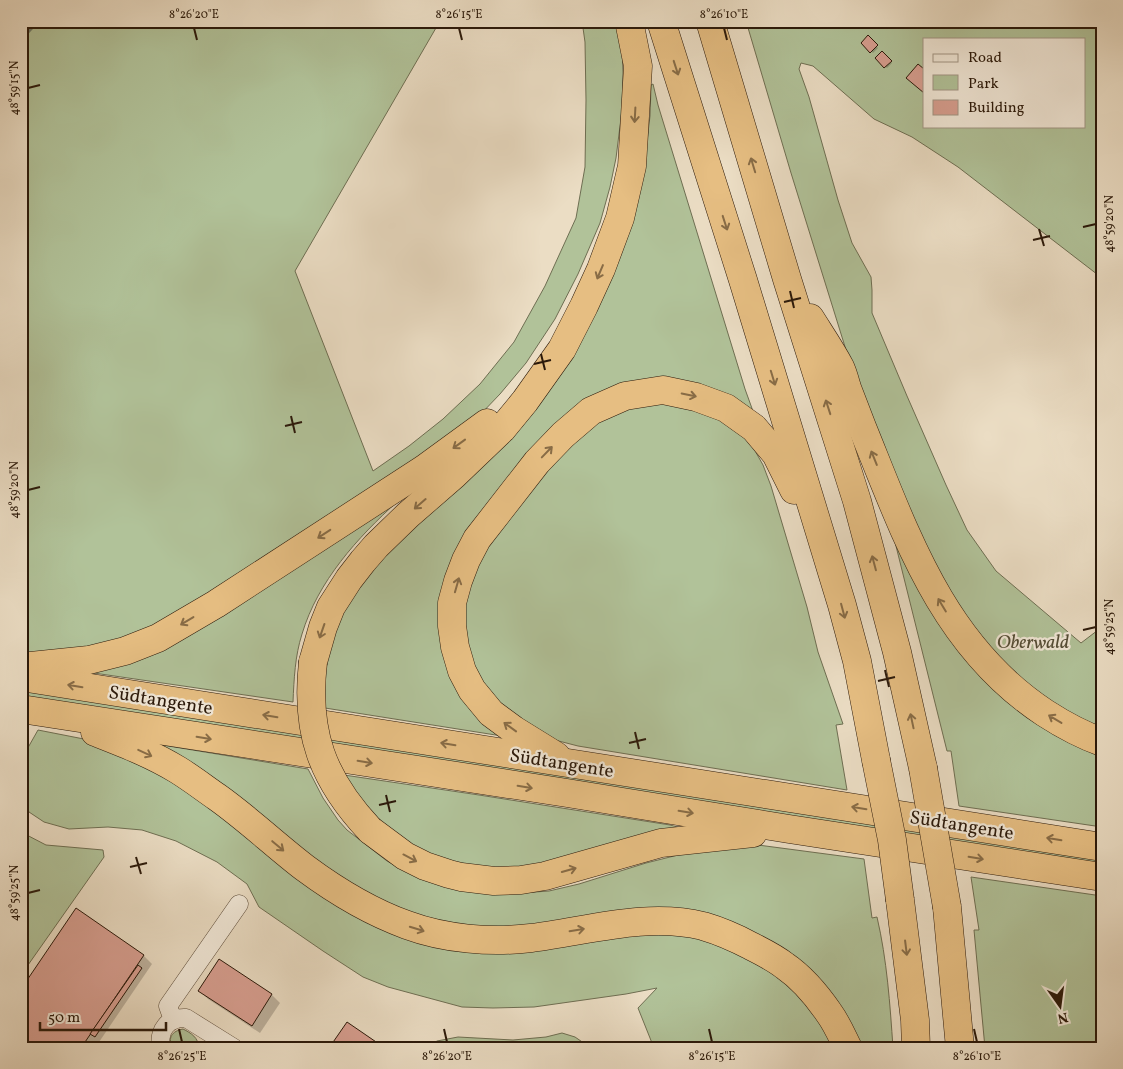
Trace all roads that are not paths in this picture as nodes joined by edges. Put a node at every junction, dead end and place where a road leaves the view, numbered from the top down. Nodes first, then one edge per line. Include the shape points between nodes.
1 (629, 21) edge
2 (661, 21) edge
3 (710, 21) edge
4 (787, 279) junction
5 (539, 381) junction
6 (824, 547) junction
7 (21, 667) edge
8 (21, 677) edge
9 (21, 709) edge
10 (52, 714) junction
11 (1102, 742) edge
12 (566, 762) junction
13 (789, 829) junction
14 (1102, 847) edge
15 (1102, 878) edge
16 (239, 904) dead end
17 (173, 1020) junction
18 (161, 1048) edge
19 (234, 1048) edge
20 (848, 1048) edge
21 (916, 1048) edge
22 (960, 1048) edge

1 -> 5 highway via 638,66 632,166 620,218 584,306 562,349
2 -> 6 highway
4 -> 3 highway
11 -> 4 highway via 1070,728 1020,695 988,666 944,609 903,527 840,367
22 -> 4 highway, bridge via 947,907 937,842 897,652 857,501
5 -> 7 highway via 424,469 158,638 125,652 88,660
5 -> 13 highway, bridge via 502,429 376,546 349,579 332,607 323,627 311,679 312,715 318,746 335,785 370,830 405,856 461,877 521,880 661,844
12 -> 6 highway via 491,713 472,690 454,647 452,603 466,560 477,539 537,462 590,411 625,396 664,390 696,396 726,408 754,428 776,454
6 -> 21 highway, bridge via 857,660 892,840
12 -> 8 highway, Südtangente
9 - 10 highway, Südtangente
10 -> 13 highway, Südtangente
10 -> 20 highway via 177,769 305,868 350,898 406,925 435,934 502,940 620,924 676,922 703,926 734,937 786,966 807,986 830,1014
14 -> 12 highway, Südtangente
13 -> 15 highway, Südtangente
16 - 17 street via 168,1006
17 - 18 street via 163,1030
17 - 19 street via 186,1018

